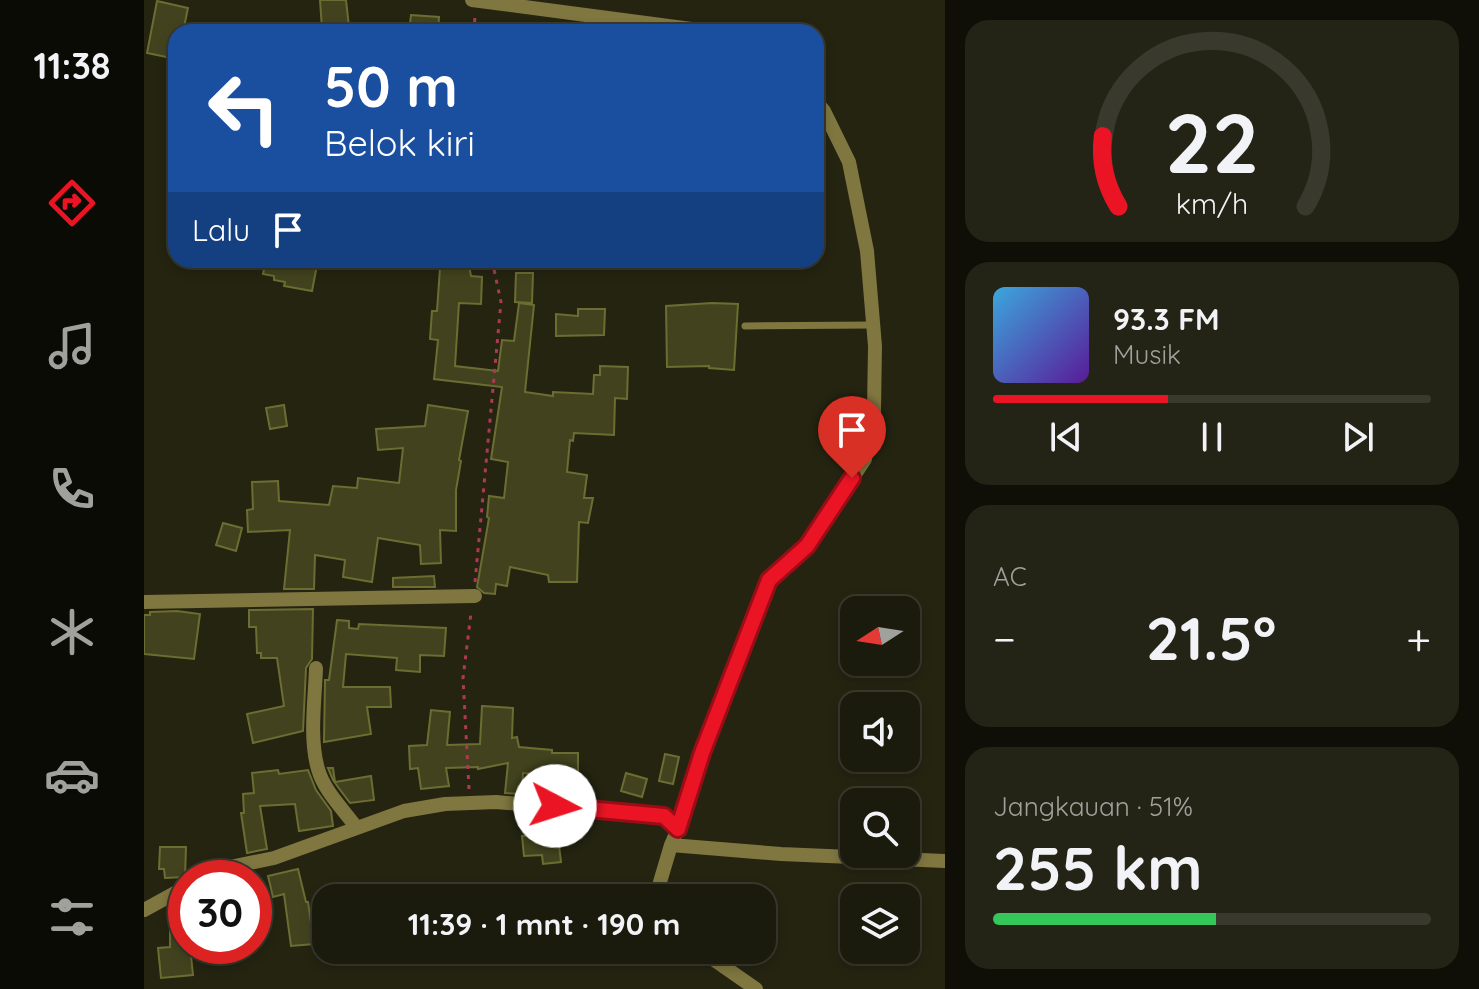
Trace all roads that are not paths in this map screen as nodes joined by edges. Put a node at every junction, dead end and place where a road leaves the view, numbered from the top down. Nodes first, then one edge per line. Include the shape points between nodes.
1 (472, 0) edge
2 (654, 24) edge
3 (824, 111) edge
4 (874, 325) junction
5 (745, 326) dead end
6 (475, 596) road end
7 (144, 602) edge
8 (316, 668) dead end
9 (356, 827) junction
10 (678, 829) junction
11 (671, 845) junction
12 (264, 860) edge
13 (945, 861) edge
14 (660, 884) edge
15 (168, 897) edge
16 (144, 910) edge
17 (720, 964) edge
18 (756, 989) edge

1 - 2 street
3 - 4 street via 849,162 867,251
4 - 5 lane
4 - 10 street via 874,410 865,459 807,546 769,580
6 - 7 street
8 - 9 street via 318,771
9 - 10 street via 404,811 471,801 664,816
9 - 12 street
10 - 11 street
11 - 13 street
11 - 14 street
15 - 16 street
17 - 18 street

